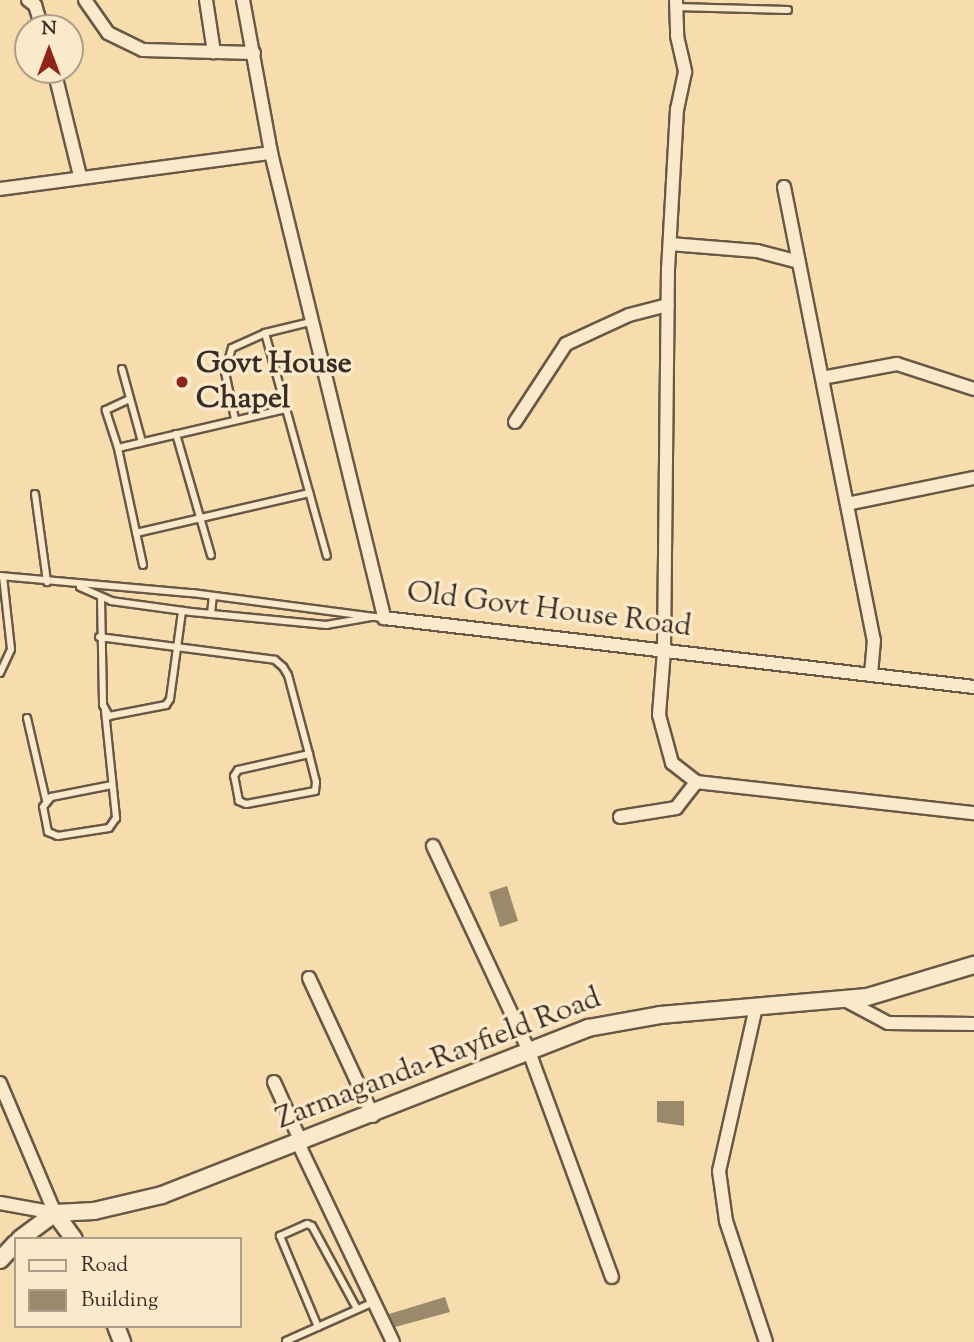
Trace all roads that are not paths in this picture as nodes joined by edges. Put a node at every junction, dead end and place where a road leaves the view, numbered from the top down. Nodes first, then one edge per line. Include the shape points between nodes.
1 (28, 0) edge
2 (85, 0) edge
3 (206, 0) edge
4 (243, 0) edge
5 (676, 3) edge
6 (788, 10) dead end
7 (38, 14) edge
8 (214, 51) junction
9 (254, 53) junction
10 (57, 84) edge
11 (271, 153) junction
12 (80, 176) junction
13 (784, 187) dead end
14 (0, 189) edge
15 (670, 244) junction
16 (799, 262) junction
17 (668, 306) junction
18 (310, 322) junction
19 (265, 332) junction
20 (122, 369) dead end
21 (822, 378) junction
22 (974, 389) edge
23 (130, 399) junction
24 (286, 409) junction
25 (235, 419) junction
26 (516, 422) dead end
27 (176, 433) junction
28 (142, 442) junction
29 (118, 448) junction
30 (974, 478) edge
31 (309, 493) junction
32 (36, 494) dead end
33 (847, 504) junction
34 (200, 517) junction
35 (136, 533) junction
36 (211, 555) dead end
37 (327, 556) dead end
38 (143, 565) dead end
39 (1, 576) edge
40 (47, 582) junction
41 (75, 585) junction
42 (213, 596) junction
43 (101, 598) junction
44 (182, 611) junction
45 (211, 614) junction
46 (379, 617) junction
47 (99, 637) junction
48 (178, 645) junction
49 (664, 651) junction
50 (0, 673) edge
51 (871, 675) junction
52 (974, 687) edge
53 (104, 710) junction
54 (27, 718) dead end
55 (309, 754) junction
56 (696, 782) junction
57 (113, 785) junction
58 (46, 800) junction
59 (974, 813) edge
60 (620, 817) dead end
61 (433, 846) dead end
62 (974, 964) edge
63 (309, 978) dead end
64 (843, 999) junction
65 (756, 1007) junction
66 (974, 1024) edge
67 (528, 1049) junction
68 (274, 1082) dead end
69 (0, 1083) edge
70 (373, 1116) junction
71 (300, 1144) junction
72 (0, 1203) edge
73 (55, 1213) junction
74 (23, 1237) edge
75 (73, 1237) edge
76 (14, 1245) edge
77 (0, 1260) edge
78 (612, 1277) dead end
79 (374, 1302) junction
80 (357, 1310) junction
81 (318, 1327) junction
82 (286, 1341) edge
83 (393, 1342) edge
84 (766, 1342) edge

1 - 7 street
2 - 8 street via 108,33 125,44 143,50
3 - 8 street
4 - 9 street, Old Govt House Road
5 - 6 lane
5 - 15 street via 685,72 677,109
8 - 9 street
9 - 11 street, Old Govt House Road
10 - 12 street
11 - 12 street
11 - 18 street, Old Govt House Road
12 - 14 street
13 - 16 street
15 - 16 street via 757,251
15 - 17 street
16 - 21 street
17 - 26 street via 629,315 566,344
17 - 49 street
18 - 19 lane
18 - 46 street, Old Govt House Road
19 - 24 lane
19 - 25 lane via 232,348 228,357 225,372
20 - 23 lane
21 - 22 street via 897,364
21 - 33 street
23 - 28 lane
23 - 29 lane via 106,410
24 - 25 lane
24 - 31 lane
25 - 27 lane
27 - 28 lane
27 - 34 lane
28 - 29 lane
29 - 35 lane
30 - 33 street
31 - 34 lane
31 - 37 lane
32 - 40 lane
33 - 51 street via 874,640
34 - 35 lane
34 - 36 lane
35 - 38 lane
39 - 40 lane
39 - 50 lane via 11,649
40 - 41 lane
41 - 42 lane
41 - 43 lane
42 - 45 lane
42 - 46 lane
43 - 44 lane
43 - 47 lane
44 - 45 lane
44 - 48 lane
45 - 46 lane via 326,625
46 - 49 street, Old Govt House Road
47 - 48 lane
47 - 53 lane
48 - 53 lane via 173,695 166,705 109,716
48 - 55 lane via 275,660 288,675
49 - 51 street, Old Govt House Road
49 - 56 street via 659,715 671,763
51 - 52 street, Old Govt House Road
53 - 57 lane
54 - 58 lane
55 - 55 lane via 315,791 251,806 239,800 234,776 243,766
56 - 59 street
56 - 60 street via 676,808
57 - 58 lane
57 - 58 lane via 116,818 109,828 53,835 48,832
61 - 67 street
62 - 64 street, Zarmaganda-Rayfield Road via 867,997
63 - 70 street
64 - 65 street, Zarmaganda-Rayfield Road
64 - 66 street via 888,1024
65 - 67 street, Zarmaganda-Rayfield Road via 626,1018
65 - 84 street via 719,1171 726,1221
67 - 70 street, Zarmaganda-Rayfield Road
67 - 78 street
68 - 71 street
69 - 73 street
70 - 71 street, Zarmaganda-Rayfield Road
71 - 73 street, Zarmaganda-Rayfield Road via 162,1195 94,1211
71 - 79 street
72 - 73 street
73 - 74 street
73 - 75 street
76 - 77 street
79 - 80 lane
79 - 83 street
80 - 81 lane
80 - 81 lane via 316,1230 307,1224 279,1239
81 - 82 lane

